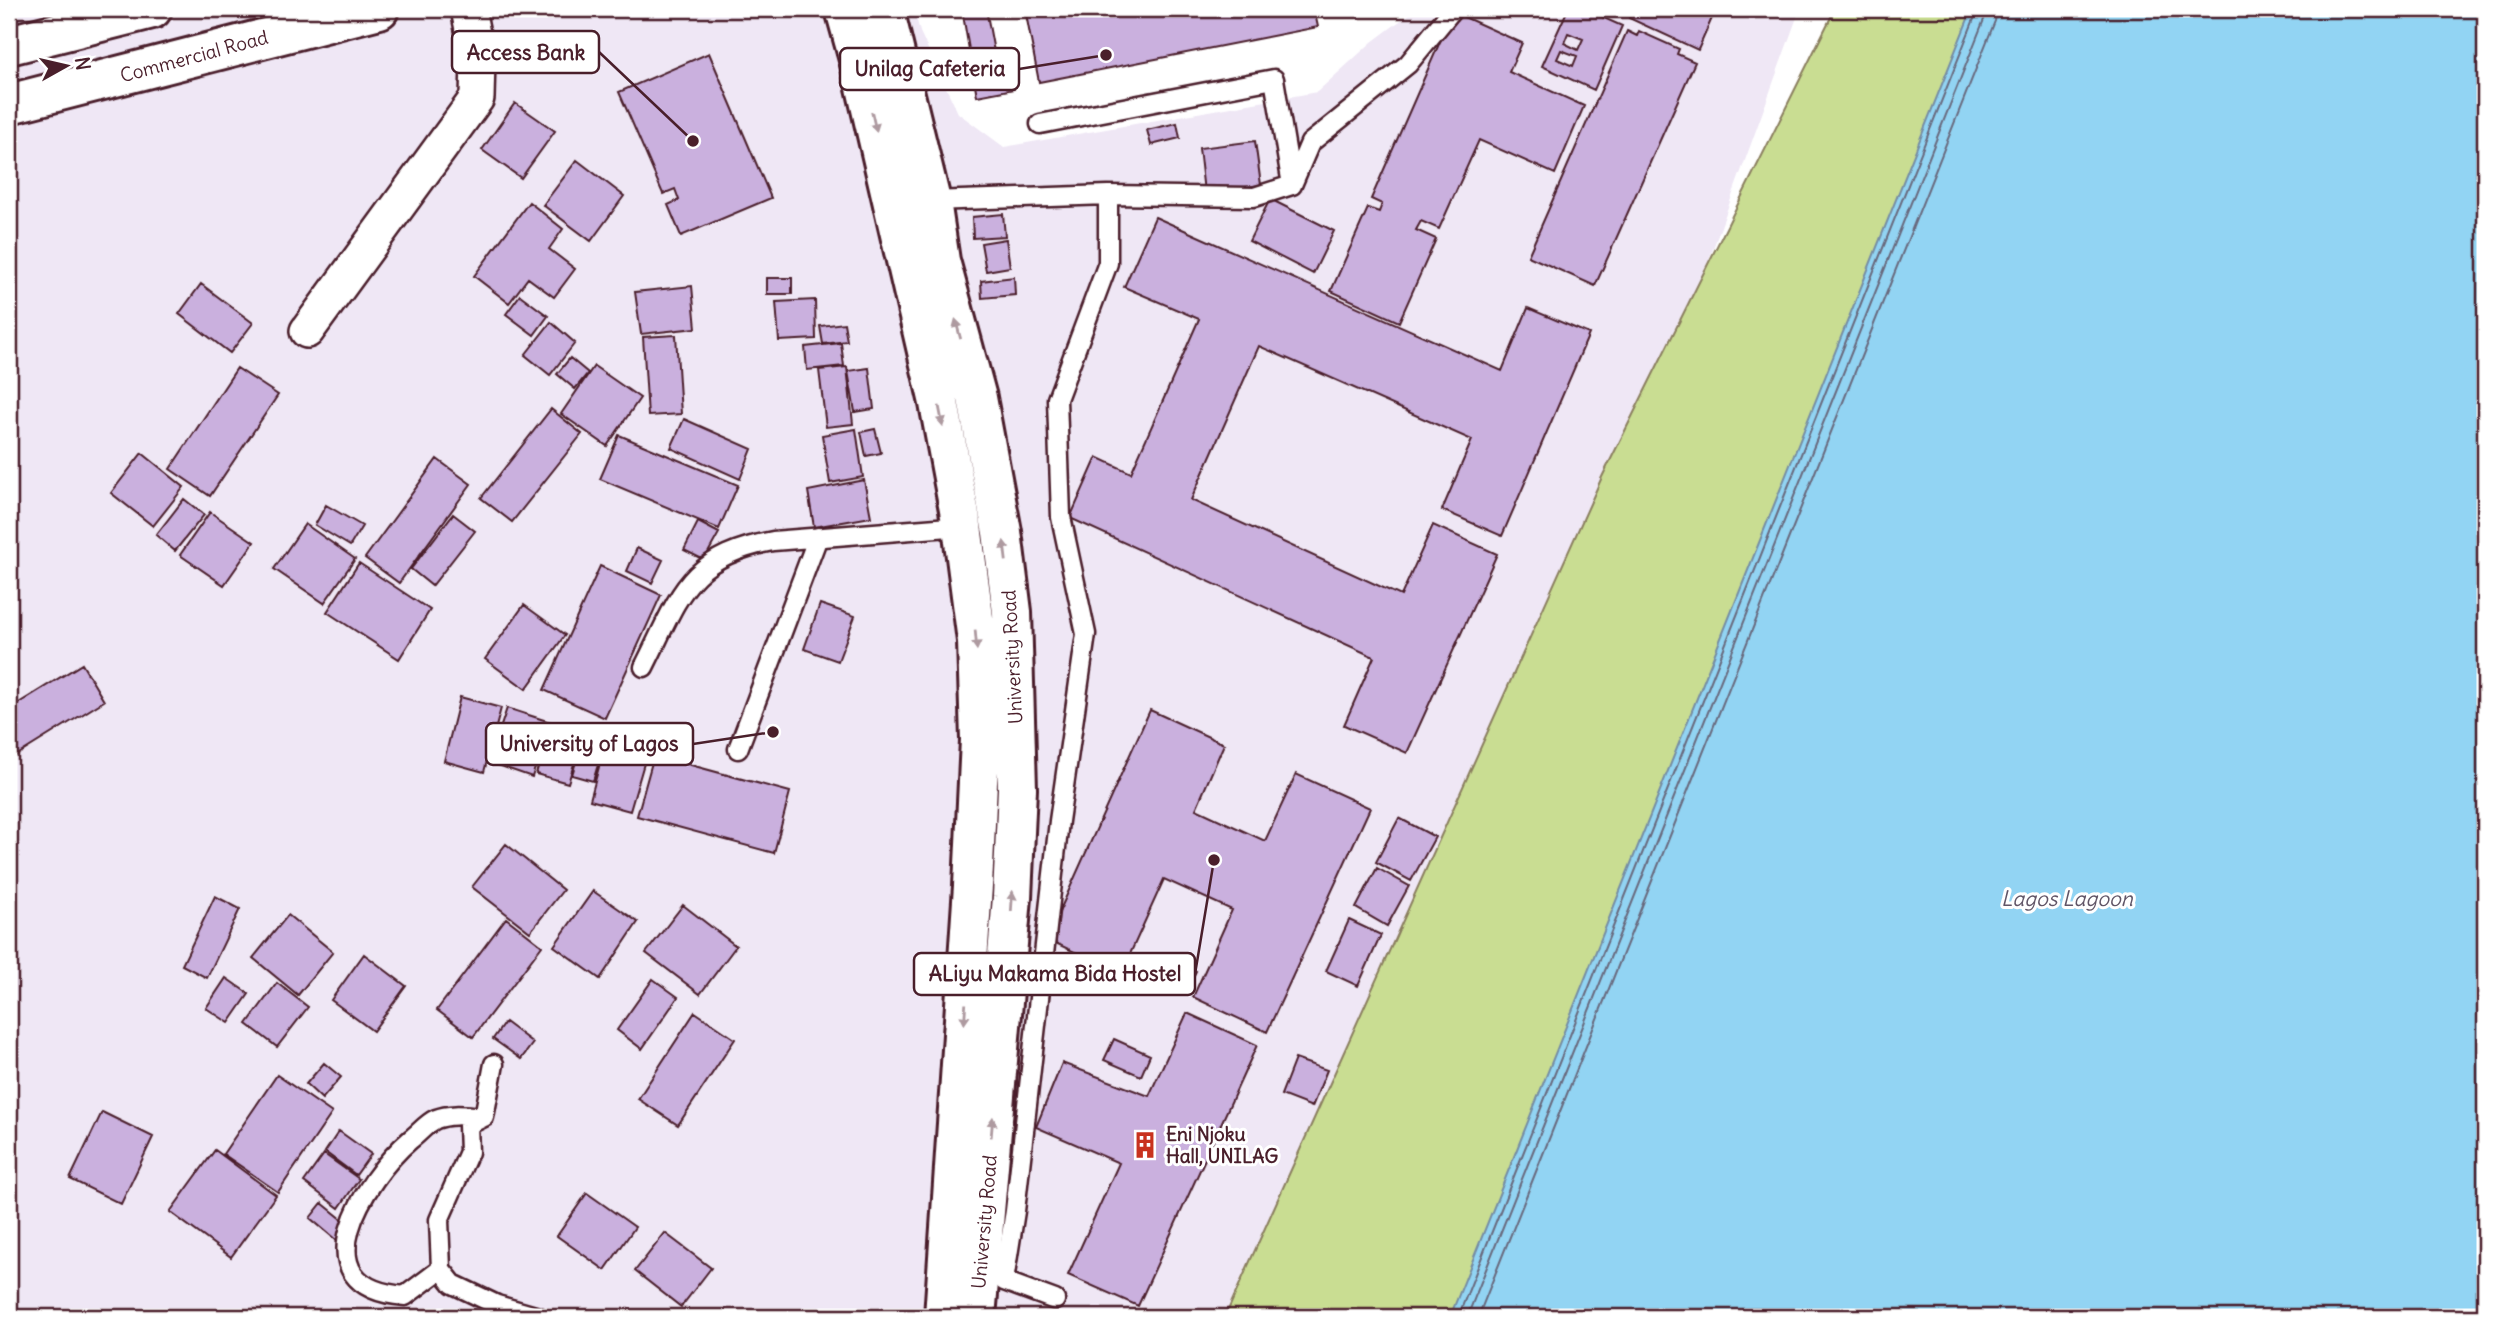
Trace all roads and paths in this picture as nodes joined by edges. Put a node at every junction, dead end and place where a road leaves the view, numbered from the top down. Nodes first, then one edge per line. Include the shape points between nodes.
1 (152, 9) edge
2 (379, 9) edge
3 (468, 9) edge
4 (845, 9) edge
5 (884, 9) edge
6 (1453, 9) edge
7 (9, 45) edge
8 (9, 104) edge
9 (1040, 124) dead end
10 (1292, 185) junction
11 (1108, 195) junction
12 (931, 201) junction
13 (307, 331) dead end
14 (962, 526) junction
15 (818, 537) junction
16 (644, 667) dead end
17 (738, 749) dead end
18 (494, 1064) dead end
19 (484, 1117) junction
20 (441, 1269) junction
21 (1055, 1300) dead end
22 (539, 1317) edge
23 (944, 1317) edge
24 (976, 1317) edge

1 - 7 main road
2 - 8 main road, Commercial Road
3 - 13 street via 478,59 477,98
4 -> 14 main road, University Road via 939,403
5 - 12 main road, University Road
6 - 10 lane via 1408,64 1310,143
9 - 10 lane via 1274,79
10 - 11 lane via 1254,197
11 - 12 lane
11 - 21 lane via 1108,263 1057,399 1061,516 1086,634 1004,1281
24 -> 12 main road, University Road via 1013,897 1016,692 1002,532 976,398 940,261
14 - 15 lane
14 -> 23 main road, University Road via 976,641 979,740
15 - 16 lane via 746,546 699,570
15 - 17 lane
18 - 19 lane
19 - 20 lane via 468,1125 469,1152 439,1220
19 - 20 lane via 439,1118 402,1147 377,1173 345,1244 350,1270 366,1287 387,1294 405,1296
20 - 22 lane via 453,1284

